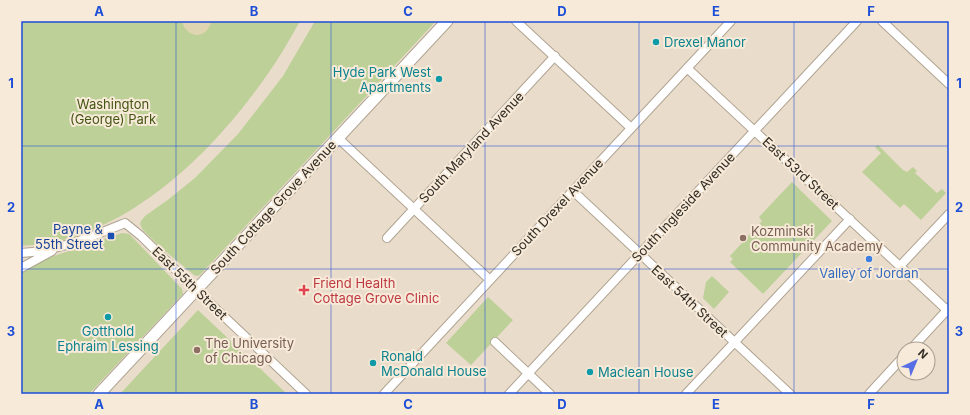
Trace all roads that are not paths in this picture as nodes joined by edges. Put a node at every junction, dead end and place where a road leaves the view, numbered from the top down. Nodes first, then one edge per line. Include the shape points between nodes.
1 (447, 21) edge
2 (516, 21) edge
3 (731, 21) edge
4 (857, 21) edge
5 (882, 21) edge
6 (555, 56) junction
7 (687, 68) junction
8 (949, 84) edge
9 (631, 128) junction
10 (754, 130) junction
11 (338, 138) junction
12 (573, 191) junction
13 (414, 209) junction
14 (949, 214) edge
15 (850, 219) junction
16 (387, 238) dead end
17 (55, 249) junction
18 (24, 252) edge
19 (640, 253) junction
20 (900, 266) junction
21 (21, 268) edge
22 (490, 280) junction
23 (196, 290) junction
24 (948, 310) edge
25 (919, 341) edge
26 (495, 342) dead end
27 (735, 342) junction
28 (896, 365) edge
29 (528, 373) junction
30 (99, 394) edge
31 (306, 394) edge
32 (384, 394) edge
33 (509, 394) edge
34 (550, 394) edge
35 (686, 394) edge
36 (790, 394) edge
37 (869, 394) edge

1 - 11 main road, South Cottage Grove Avenue
2 - 6 street
3 - 7 street, South Drexel Avenue
4 - 10 street, South Ingleside Avenue
5 - 8 street
6 - 9 street
6 - 13 street, South Maryland Avenue
7 - 9 street, South Drexel Avenue
7 - 10 street, East 53rd Street
9 - 12 street, South Drexel Avenue
10 - 15 street, East 53rd Street
10 - 19 street, South Ingleside Avenue
11 - 13 street
11 - 23 main road, South Cottage Grove Avenue
12 - 19 street, East 54th Street
12 - 22 street, South Drexel Avenue
13 - 16 street, South Maryland Avenue
13 - 22 street
14 - 20 street
15 - 20 street, East 53rd Street
15 - 27 street
17 - 18 street
17 - 21 street
17 - 23 street, East 55th Street via 125,223
19 - 27 street, East 54th Street
19 - 29 street, South Ingleside Avenue
20 - 24 street, East 53rd Street
22 - 32 street, South Drexel Avenue
23 - 30 main road, South Cottage Grove Avenue
23 - 31 street, East 55th Street
24 - 25 street
26 - 29 street
27 - 35 street
27 - 36 street, East 54th Street
28 - 37 street
29 - 33 street, South Ingleside Avenue
29 - 34 street

